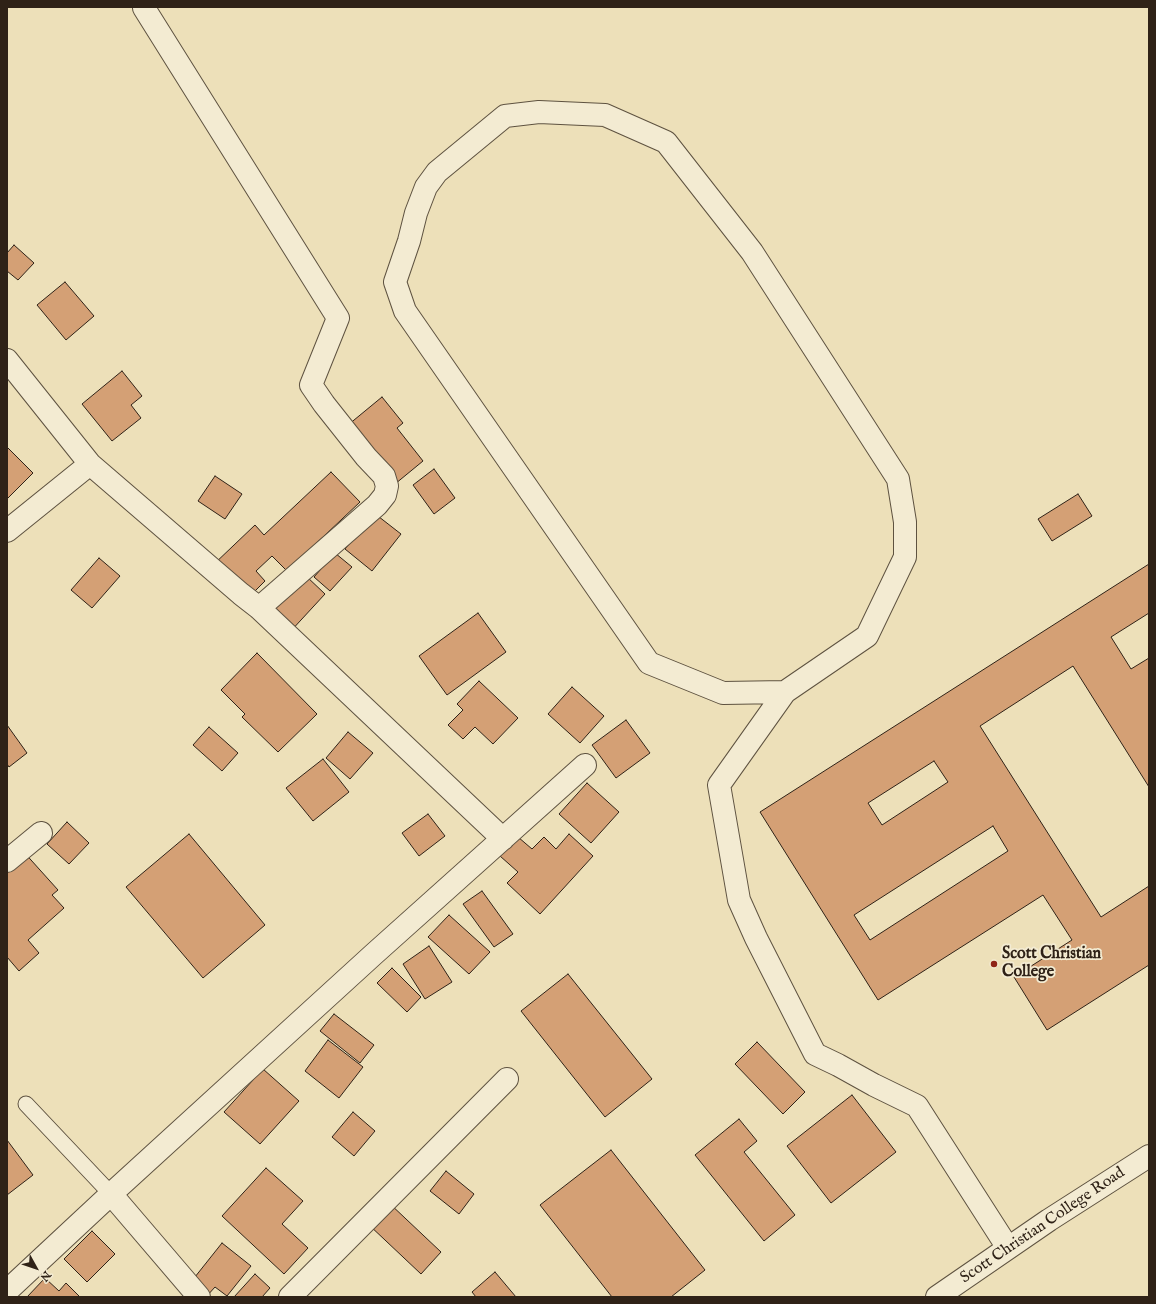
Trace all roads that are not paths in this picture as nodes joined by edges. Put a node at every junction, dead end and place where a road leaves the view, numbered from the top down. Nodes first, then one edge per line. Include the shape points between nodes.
1 (144, 8) dead end
2 (7, 360) edge
3 (90, 464) junction
4 (7, 531) edge
5 (259, 608) junction
6 (785, 692) junction
7 (585, 765) dead end
8 (41, 833) dead end
9 (503, 839) junction
10 (7, 861) edge
11 (507, 1079) dead end
12 (26, 1104) dead end
13 (1149, 1156) edge
14 (111, 1194) junction
15 (1008, 1248) junction
16 (7, 1291) edge
17 (199, 1297) edge
18 (290, 1297) edge
19 (937, 1297) edge

1 - 5 street via 338,318 311,385 361,451 384,476 387,486 378,505
2 - 3 street
3 - 4 street
3 - 5 street
5 - 9 street
6 - 6 street via 868,636 905,557 905,522 898,479 752,252 666,142 605,115 539,112 505,116 437,172 426,187 395,282 406,311 648,663 723,693
6 - 15 street via 719,785 739,900 815,1054 917,1106
7 - 9 street
8 - 10 street
9 - 14 street
11 - 18 street
12 - 14 lane
13 - 15 street, Scott Christian College Road
14 - 16 street
14 - 17 street
15 - 19 street, Scott Christian College Road

